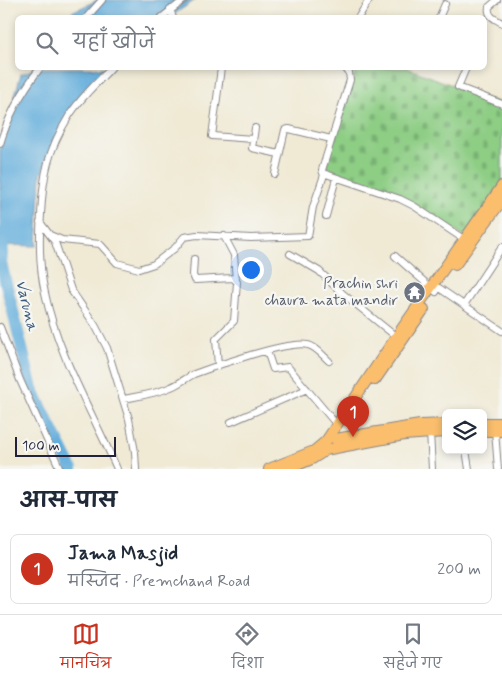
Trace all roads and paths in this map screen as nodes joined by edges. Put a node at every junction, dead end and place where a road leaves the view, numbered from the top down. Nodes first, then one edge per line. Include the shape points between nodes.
1 (102, 0) edge
2 (184, 0) edge
3 (369, 0) edge
4 (497, 0) edge
5 (445, 4) dead end
6 (170, 9) junction
7 (89, 15) edge
8 (164, 15) edge
9 (172, 15) edge
10 (360, 15) edge
11 (440, 15) edge
12 (502, 23) edge
13 (38, 70) edge
14 (109, 70) edge
15 (221, 70) edge
16 (347, 70) edge
17 (465, 70) edge
18 (502, 104) edge
19 (255, 128) dead end
20 (253, 139) junction
21 (331, 139) junction
22 (0, 144) edge
23 (279, 154) junction
24 (275, 174) dead end
25 (324, 175) junction
26 (336, 178) junction
27 (502, 186) edge
28 (502, 200) edge
29 (326, 216) dead end
30 (484, 218) junction
31 (40, 222) junction
32 (50, 235) junction
33 (224, 236) junction
34 (464, 240) junction
35 (502, 246) edge
36 (290, 254) dead end
37 (395, 256) dead end
38 (194, 259) dead end
39 (236, 280) junction
40 (435, 289) junction
41 (464, 305) junction
42 (0, 327) edge
43 (502, 332) edge
44 (399, 340) junction
45 (267, 351) junction
46 (329, 361) dead end
47 (218, 366) junction
48 (307, 389) junction
49 (123, 399) junction
50 (231, 422) dead end
51 (337, 424) junction
52 (442, 424) edge
53 (487, 424) edge
54 (500, 428) edge
55 (487, 430) edge
56 (430, 432) junction
57 (442, 432) edge
58 (336, 439) junction
59 (325, 450) junction
60 (467, 454) edge
61 (313, 464) edge
62 (60, 469) edge
63 (117, 469) edge
64 (136, 469) edge
65 (269, 469) edge
66 (288, 469) edge
67 (432, 469) edge
68 (469, 469) edge
69 (498, 469) edge

1 - 7 street
2 - 6 street
3 - 10 street
4 - 12 street via 489,7 489,12
5 - 11 street
6 - 8 street
6 - 9 street
13 - 22 street via 14,108
14 - 31 street via 70,115 58,135 45,171
15 - 20 street via 212,136
16 - 21 street via 350,80
17 - 18 street via 458,87
19 - 20 street
20 - 23 street via 253,149
21 - 23 street via 286,129
21 - 25 street via 322,170
23 - 24 street
25 - 26 street
25 - 33 street via 313,207 308,236
26 - 29 street
26 - 34 street via 400,199
27 - 30 highway
28 - 30 highway
30 - 34 highway
30 - 40 highway
31 - 32 street
31 - 63 street via 42,277 49,311 90,414
32 - 33 street via 62,240 100,244 118,263 139,269 154,264 184,237
32 - 49 street via 59,251 71,290 102,338
33 - 39 street via 234,254
34 - 40 highway
35 - 41 street
36 - 44 street via 320,271
37 - 40 street
38 - 39 street via 193,278 196,280
39 - 47 street via 234,321 216,339
40 - 41 street
40 - 44 highway
41 - 43 street
42 - 62 street
44 - 51 highway
44 - 58 highway
45 - 46 street via 308,345
45 - 47 street
45 - 48 street via 273,369 288,367
47 - 49 street via 170,388
48 - 50 street
48 - 51 street
49 - 64 street via 133,437
51 - 65 highway via 326,441 314,451
52 - 58 highway via 410,426
53 - 54 highway
54 - 55 highway
54 - 69 street
56 - 57 highway
56 - 59 highway
56 - 67 street
58 - 59 highway
59 - 61 highway
60 - 68 street
61 - 66 highway

